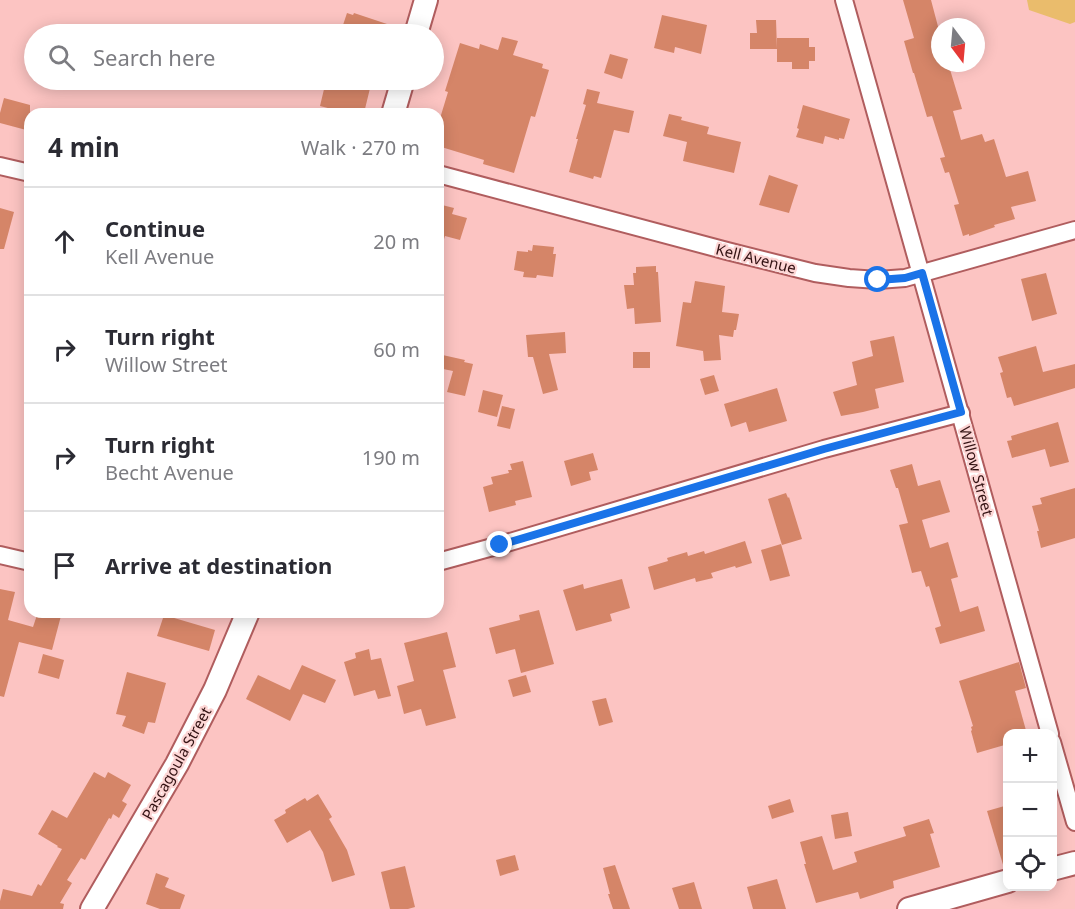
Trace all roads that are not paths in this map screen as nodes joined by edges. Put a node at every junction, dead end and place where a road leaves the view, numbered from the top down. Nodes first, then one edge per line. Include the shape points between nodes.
1 (426, 0) edge
2 (844, 0) edge
3 (419, 24) edge
4 (400, 90) edge
5 (395, 108) edge
6 (0, 166) edge
7 (24, 172) edge
8 (444, 176) edge
9 (1075, 230) edge
10 (922, 273) junction
11 (961, 412) junction
12 (0, 555) edge
13 (444, 560) edge
14 (24, 561) edge
15 (245, 618) edge
16 (1049, 729) edge
17 (1057, 757) edge
18 (1075, 822) edge
19 (1075, 863) edge
20 (1057, 868) edge
21 (1003, 882) edge
22 (92, 909) edge
23 (909, 909) edge

1 - 3 street
2 - 10 street, Willow Street
4 - 5 street
6 - 7 street
8 - 10 street, Kell Avenue via 815,273 878,280
9 - 10 street, Kell Avenue
10 - 11 street, Willow Street
11 - 13 street
11 - 16 street, Willow Street
12 - 14 street
15 - 22 street, Pascagoula Street via 177,764
17 - 18 street
19 - 20 street
21 - 23 street

